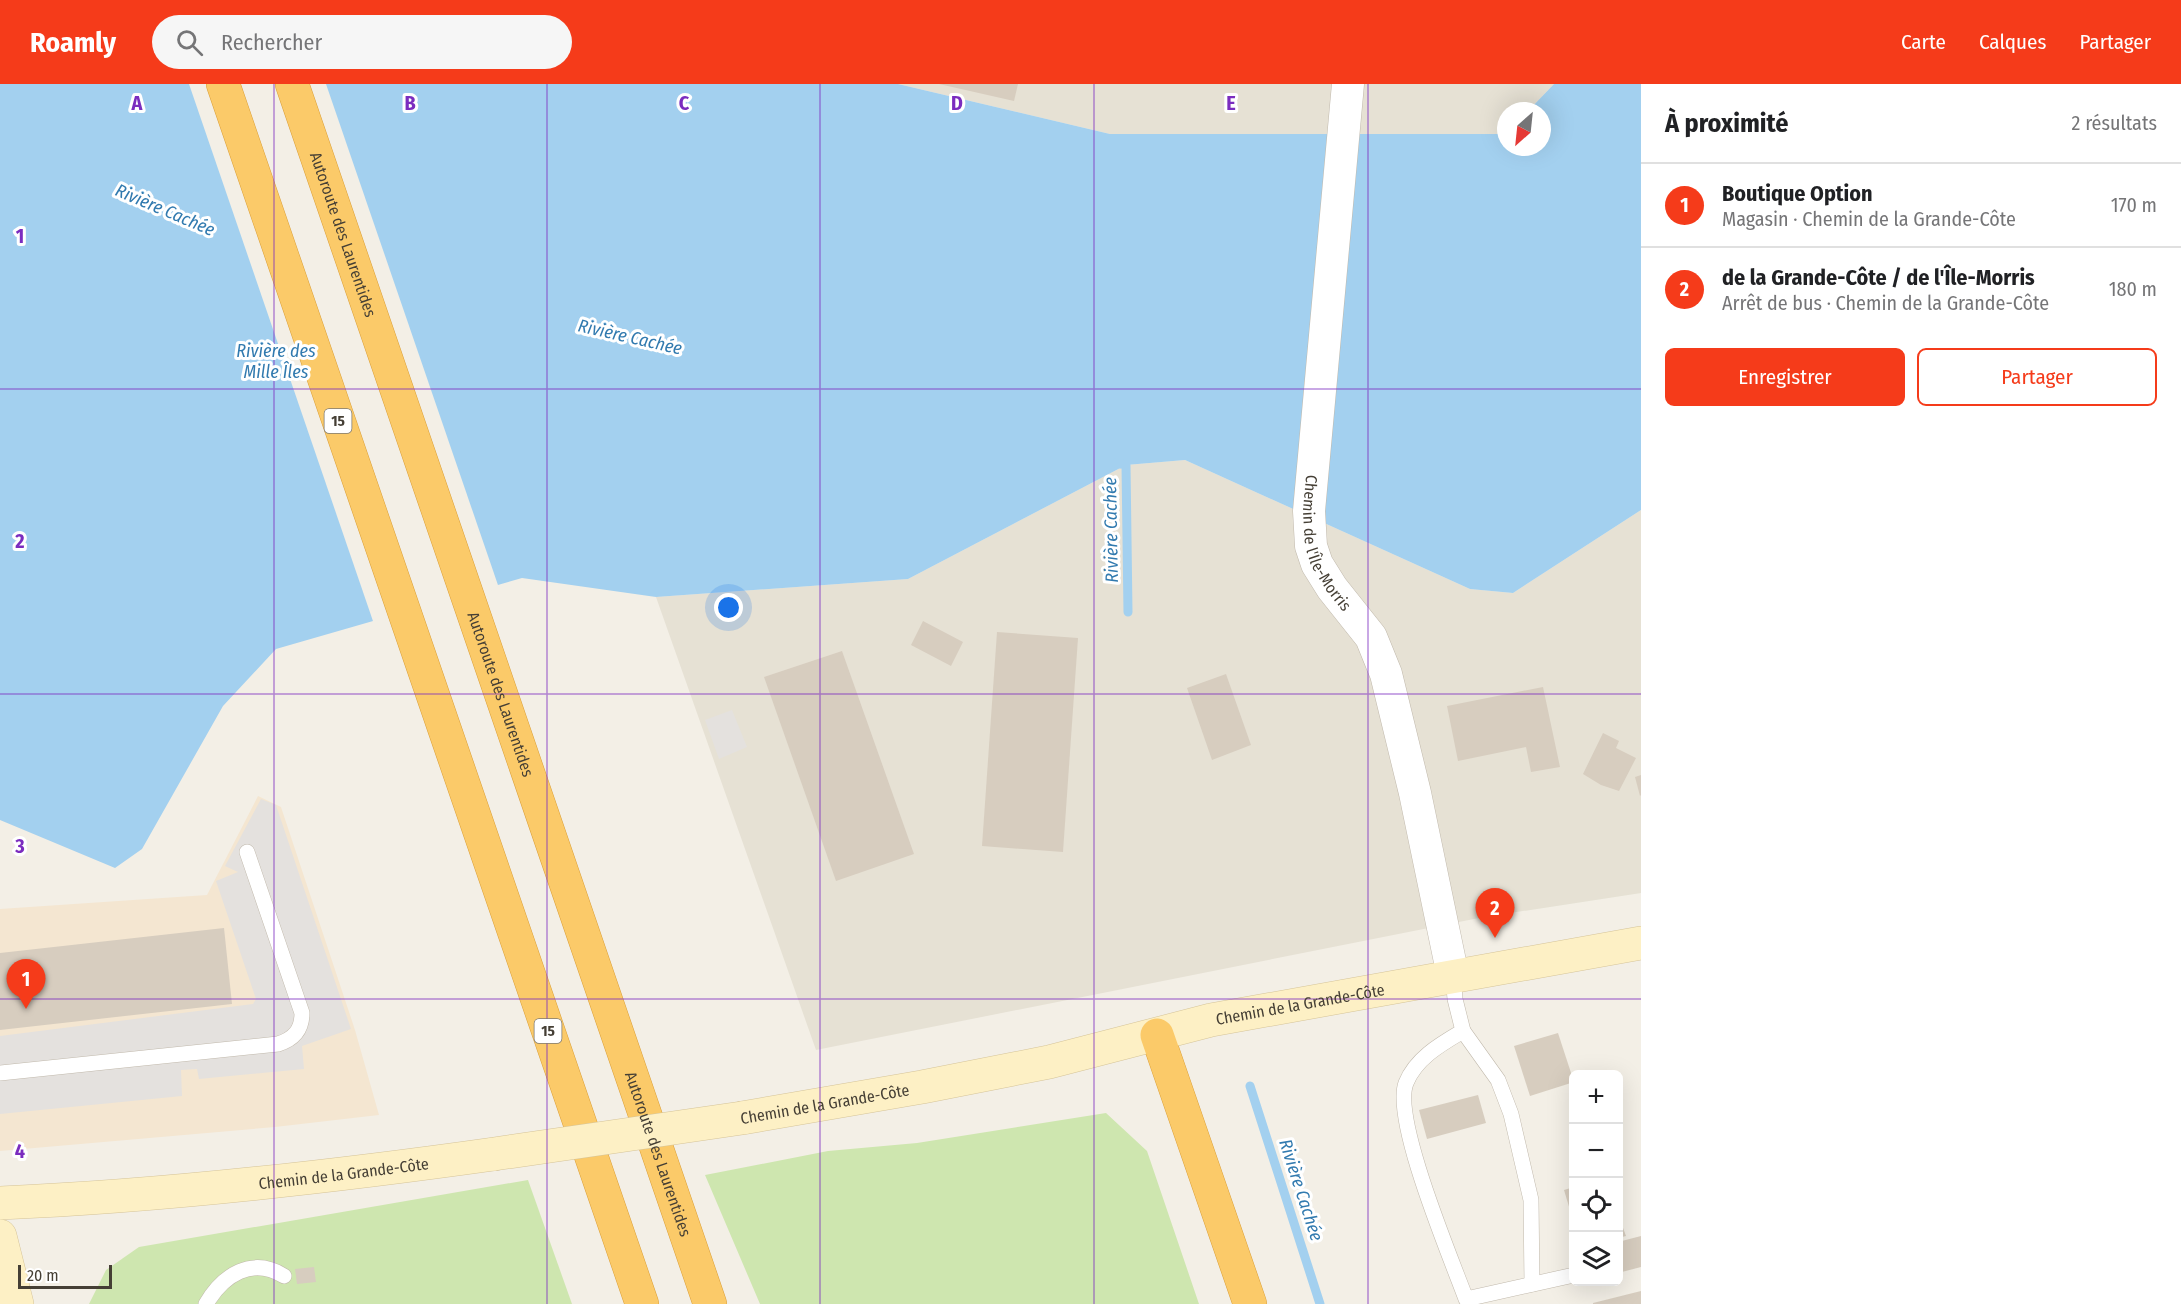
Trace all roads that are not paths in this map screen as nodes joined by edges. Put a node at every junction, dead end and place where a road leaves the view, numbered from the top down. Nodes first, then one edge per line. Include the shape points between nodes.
1 (223, 84) edge
2 (292, 84) edge
3 (1348, 87) edge
4 (247, 852) dead end
5 (1641, 943) edge
6 (1453, 976) junction
7 (1463, 1031) junction
8 (1157, 1035) junction
9 (0, 1073) edge
10 (0, 1203) edge
11 (0, 1236) edge
12 (284, 1276) dead end
13 (1569, 1276) edge
14 (1532, 1284) junction
15 (1459, 1302) edge
16 (17, 1304) edge
17 (206, 1304) edge
18 (642, 1304) edge
19 (711, 1304) edge
20 (1250, 1304) edge

1 - 18 highway, 15
2 - 19 highway, Autoroute des Laurentides
3 - 6 street, Chemin de l'Île-Morris via 1309,511 1311,546 1332,588 1371,637 1386,674
4 - 9 lane via 302,1012 297,1033 278,1044
5 - 6 main road, Chemin de la Grande-Côte
6 - 7 lane
6 - 8 main road, Chemin de la Grande-Côte via 1210,1020
7 - 14 lane via 1498,1080 1511,1114 1531,1200
7 - 15 lane via 1423,1058 1411,1074 1403,1100
8 - 10 main road, Chemin de la Grande-Côte, bridge via 978,1076 742,1118 265,1184
8 - 20 highway
11 - 16 main road
12 - 17 lane via 262,1266 241,1270 225,1280
13 - 14 lane
14 - 15 lane

